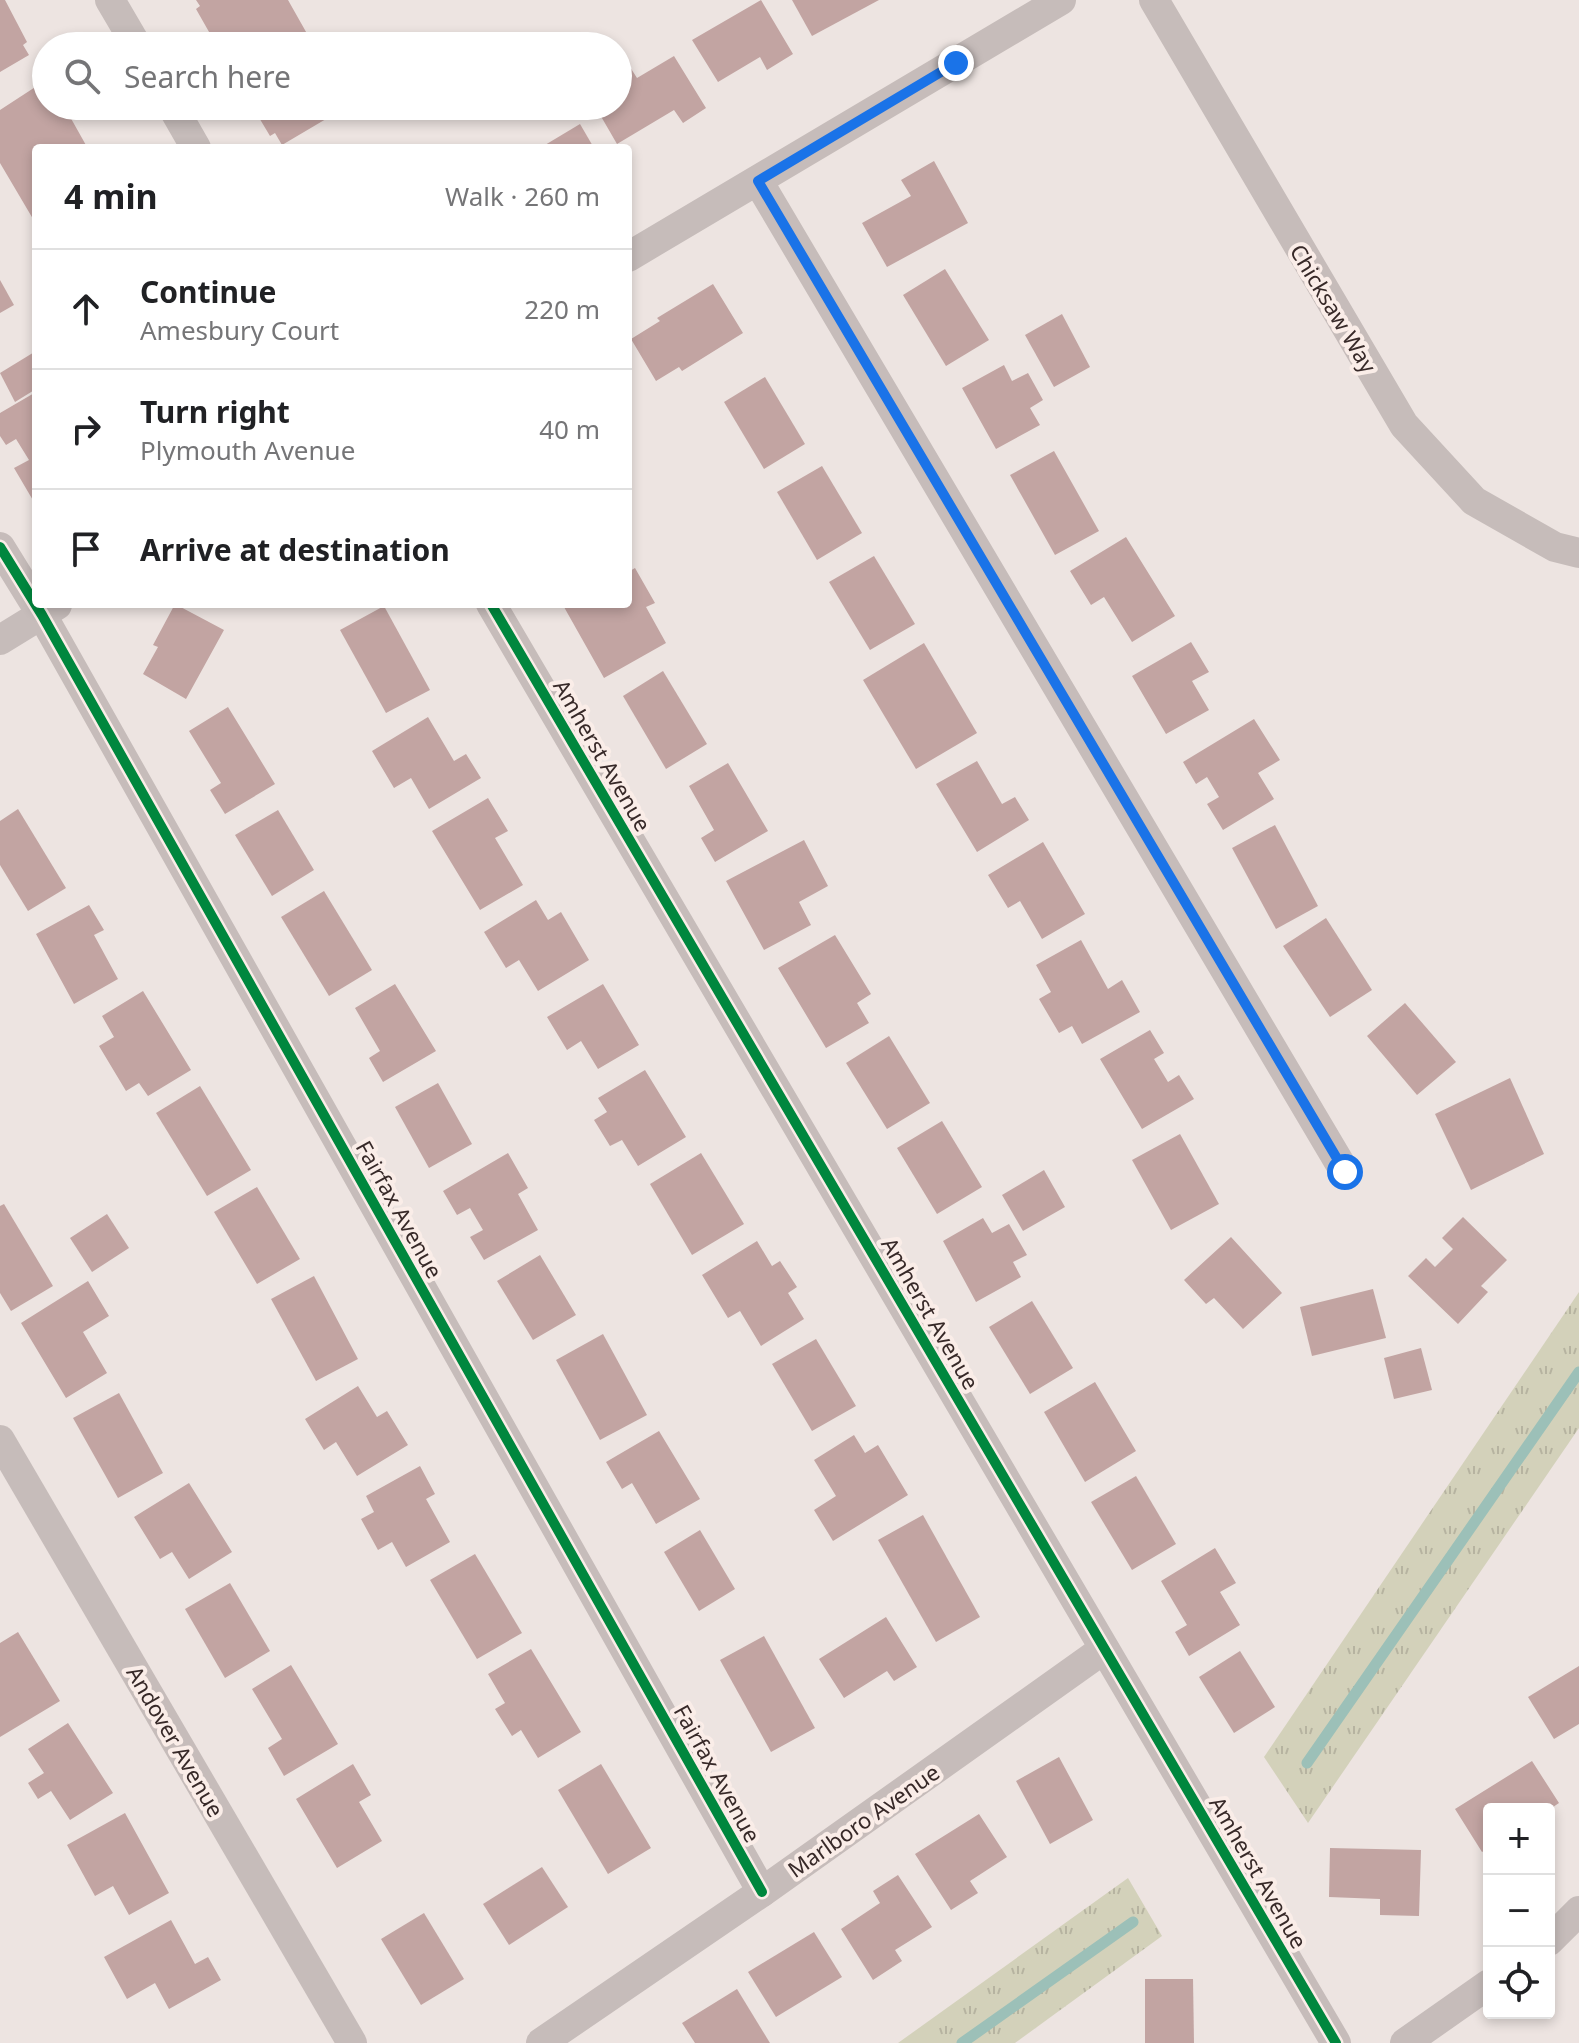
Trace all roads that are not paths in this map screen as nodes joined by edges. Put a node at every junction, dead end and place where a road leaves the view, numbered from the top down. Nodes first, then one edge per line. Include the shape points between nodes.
1 (110, 0) edge
2 (1061, 0) edge
3 (1154, 0) edge
4 (129, 32) edge
5 (180, 120) edge
6 (194, 144) edge
7 (758, 181) junction
8 (632, 255) edge
9 (0, 547) edge
10 (1579, 553) edge
11 (32, 587) edge
12 (493, 608) edge
13 (50, 609) edge
14 (0, 640) edge
15 (1345, 1172) dead end
16 (0, 1440) edge
17 (1104, 1649) junction
18 (762, 1892) junction
19 (1579, 1911) edge
20 (1555, 1935) edge
21 (1483, 1988) edge
22 (352, 2043) edge
23 (541, 2043) edge
24 (1336, 2043) edge
25 (1405, 2043) edge

1 - 4 street
2 - 7 street
3 - 10 street, Chicksaw Way via 1404,425 1474,501 1555,547
5 - 6 street
7 - 8 street
7 - 15 street
9 - 11 street, Fairfax Avenue
12 - 17 street, Amherst Avenue
13 - 14 street
13 - 18 street, Fairfax Avenue
16 - 22 street, Andover Avenue
17 - 18 street, Marlboro Avenue
17 - 24 street, Amherst Avenue
18 - 23 street, Marlboro Avenue
19 - 20 street
21 - 25 street

